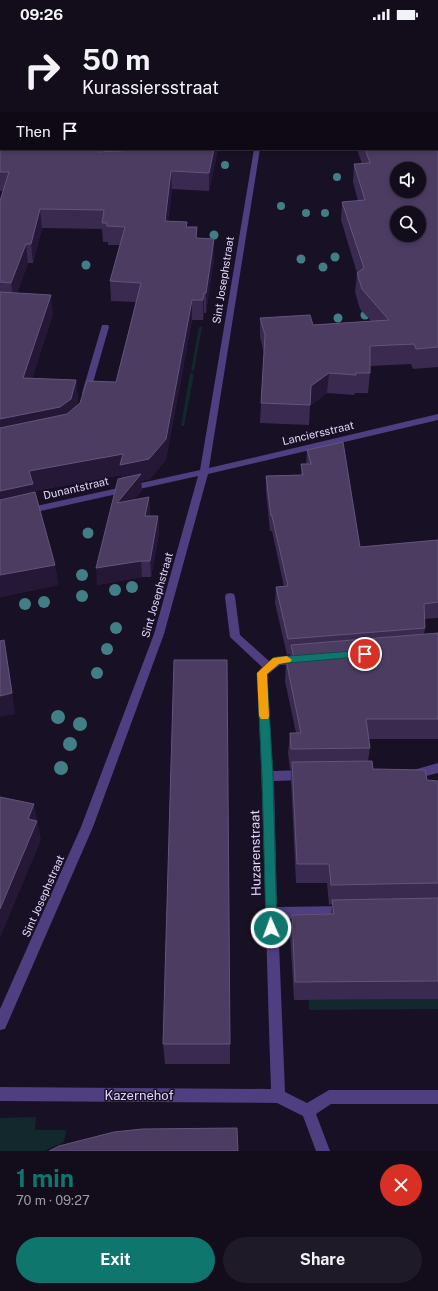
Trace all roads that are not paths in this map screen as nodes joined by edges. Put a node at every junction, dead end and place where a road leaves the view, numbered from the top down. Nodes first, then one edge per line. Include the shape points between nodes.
1 (256, 150) edge
2 (105, 327) dead end
3 (84, 399) edge
4 (438, 417) edge
5 (204, 472) junction
6 (0, 517) edge
7 (230, 597) dead end
8 (315, 658) edge
9 (265, 670) junction
10 (438, 768) edge
11 (400, 774) edge
12 (314, 775) edge
13 (268, 776) junction
14 (358, 912) edge
15 (271, 913) junction
16 (0, 1024) edge
17 (0, 1094) edge
18 (278, 1096) junction
19 (438, 1097) edge
20 (308, 1111) junction
21 (323, 1151) edge

1 - 5 street, Sint Josephstraat
2 - 3 street
4 - 5 street, Lanciersstraat
5 - 6 street, Dunantstraat
5 - 16 street, Sint Josephstraat via 159,634 87,827
7 - 9 street via 234,637
8 - 9 street via 277,661
9 - 13 street, Huzarenstraat
10 - 11 street via 416,774
12 - 13 street
13 - 15 street, Huzarenstraat
14 - 15 street
15 - 18 street
17 - 18 street, Kazernehof
18 - 20 street, Kazernehof
19 - 20 street via 329,1097
20 - 21 street

